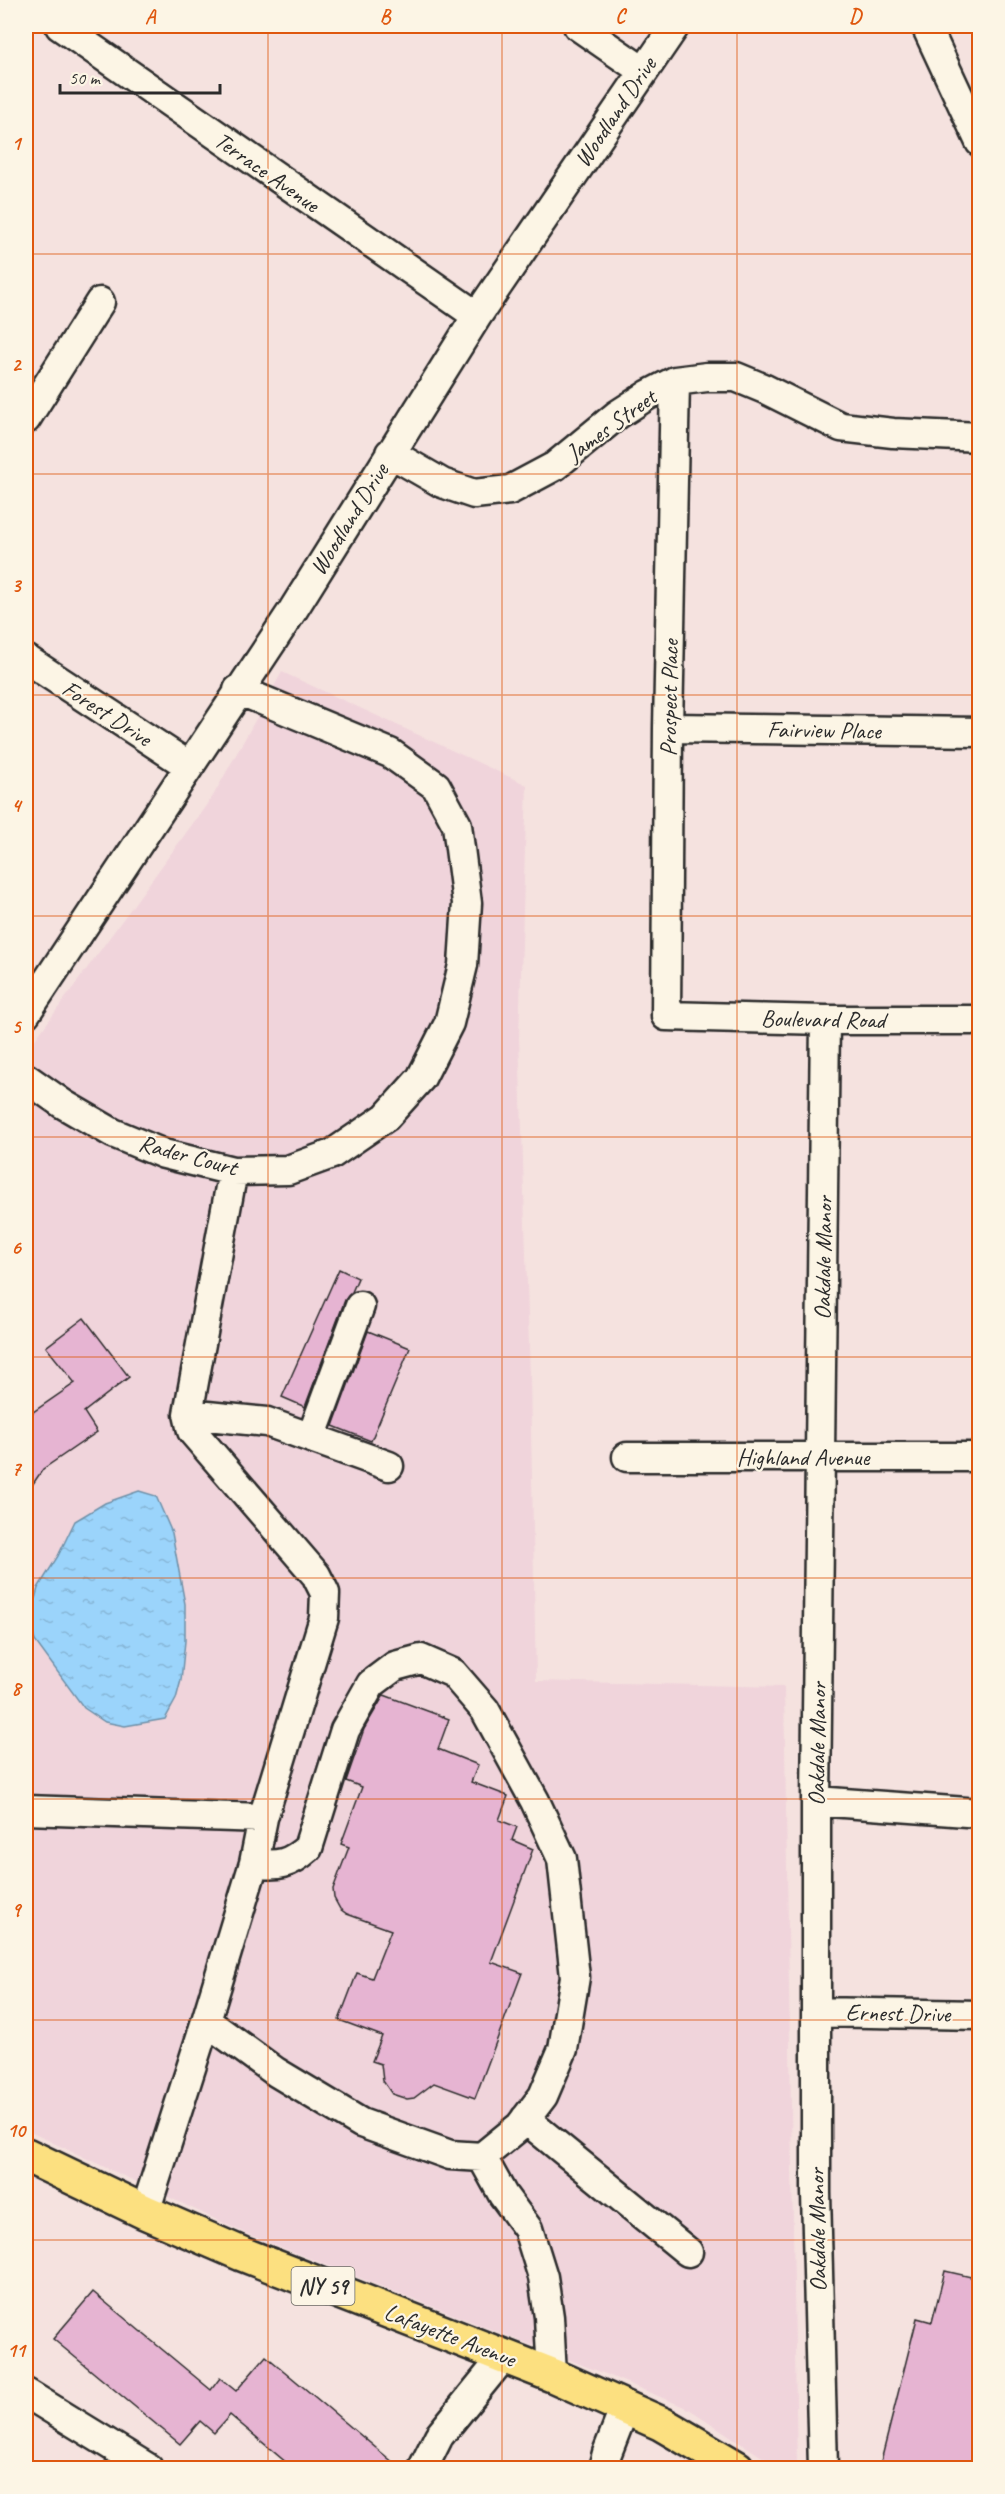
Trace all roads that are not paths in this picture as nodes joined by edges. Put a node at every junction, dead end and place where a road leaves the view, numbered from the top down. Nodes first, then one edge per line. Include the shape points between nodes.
1 (60, 26) edge
2 (578, 26) edge
3 (675, 26) edge
4 (926, 26) edge
5 (643, 71) junction
6 (980, 142) edge
7 (100, 302) dead end
8 (477, 316) junction
9 (675, 381) junction
10 (26, 419) edge
11 (980, 437) edge
12 (390, 453) junction
13 (26, 659) edge
14 (238, 690) junction
15 (668, 728) junction
16 (980, 732) edge
17 (189, 766) junction
18 (26, 1013) edge
19 (666, 1016) joint
20 (825, 1020) junction
21 (980, 1020) edge
22 (26, 1078) edge
23 (233, 1171) junction
24 (360, 1306) dead end
25 (188, 1414) junction
26 (311, 1438) junction
27 (627, 1457) dead end
28 (821, 1457) junction
29 (980, 1457) edge
30 (389, 1466) dead end
31 (816, 1801) junction
32 (26, 1810) edge
33 (980, 1813) edge
34 (263, 1818) junction
35 (254, 1863) junction
36 (816, 2012) junction
37 (980, 2015) edge
38 (206, 2021) junction
39 (525, 2119) junction
40 (26, 2155) edge
41 (482, 2157) junction
42 (145, 2212) junction
43 (688, 2252) dead end
44 (504, 2356) junction
45 (552, 2375) junction
46 (26, 2393) edge
47 (625, 2408) junction
48 (148, 2469) edge
49 (423, 2469) edge
50 (603, 2469) edge
51 (737, 2469) edge
52 (823, 2469) edge

1 - 8 street, Terrace Avenue
2 - 5 street
3 - 5 street, Woodland Drive
4 - 6 street
5 - 8 street, Woodland Drive
7 - 10 street
8 - 12 street, Woodland Drive
9 - 11 street, James Street via 736,377 841,427
9 - 12 street, James Street via 617,415 555,466 510,490 474,494 442,483
9 - 15 street, Prospect Place
12 - 14 street, Woodland Drive
13 - 17 street, Forest Drive
14 - 17 street, Woodland Drive
14 - 23 street, Rader Court via 390,753 436,786 457,825 467,903 463,965 449,1023 422,1078 386,1117 332,1154 288,1170
15 - 16 street, Fairview Place
15 - 19 street, Prospect Place
17 - 18 street, Woodland Drive
19 - 20 street, Boulevard Road
20 - 21 street, Boulevard Road
20 - 28 street, Oakdale Manor
22 - 23 street, Rader Court via 113,1133 164,1154
23 - 25 street
24 - 26 street
25 - 26 street via 267,1422
25 - 34 street via 192,1431 316,1575 325,1593 324,1618
26 - 30 street
27 - 28 street, Highland Avenue
28 - 29 street, Highland Avenue
28 - 31 street, Oakdale Manor
31 - 33 street
31 - 36 street, Oakdale Manor
32 - 34 street
34 - 35 street
35 - 38 street
35 - 39 street via 271,1865 294,1860 308,1848 345,1730 371,1684 395,1666 421,1659 453,1672 485,1710 562,1859 575,1977 563,2049 543,2096
36 - 37 street, Ernest Drive
36 - 52 street, Oakdale Manor
38 - 41 street via 276,2072 361,2122 450,2155
38 - 42 street
39 - 41 street
39 - 43 street
40 - 42 main road, Lafayette Avenue / NY 59
41 - 45 street via 528,2229 549,2317
42 - 44 main road, Lafayette Avenue / NY 59
44 - 45 main road, Lafayette Avenue / NY 59
44 - 49 street via 439,2436
45 - 47 main road, Lafayette Avenue / NY 59
46 - 48 street
47 - 50 street
47 - 51 main road, Lafayette Avenue / NY 59 via 662,2424

